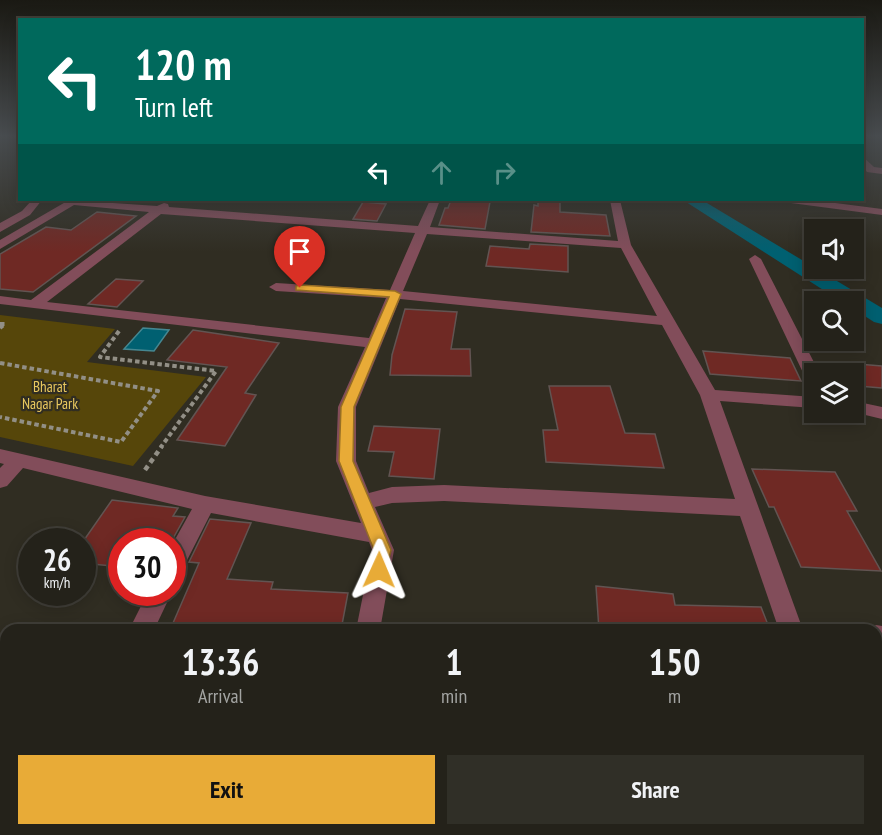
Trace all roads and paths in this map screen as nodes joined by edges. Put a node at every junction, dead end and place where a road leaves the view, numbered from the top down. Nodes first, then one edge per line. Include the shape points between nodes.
1 (36, 201) edge
2 (74, 201) edge
3 (172, 201) edge
4 (435, 201) edge
5 (615, 201) edge
6 (799, 201) edge
7 (159, 210) junction
8 (882, 212) edge
9 (0, 228) edge
10 (421, 230) junction
11 (0, 245) edge
12 (625, 245) junction
13 (754, 259) dead end
14 (276, 287) dead end
15 (395, 294) junction
16 (0, 300) edge
17 (34, 304) junction
18 (667, 321) junction
19 (123, 324) dead end
20 (374, 343) junction
21 (0, 363) edge
22 (806, 363) edge
23 (709, 395) junction
24 (804, 401) edge
25 (864, 409) edge
26 (882, 413) edge
27 (0, 417) edge
28 (9, 458) edge
29 (0, 481) edge
30 (132, 487) junction
31 (363, 502) junction
32 (205, 504) junction
33 (750, 508) junction
34 (378, 534) junction
35 (186, 540) edge
36 (153, 606) edge
37 (144, 624) edge
38 (369, 624) edge
39 (790, 624) edge

1 - 9 street via 26,213
2 - 7 street
2 - 11 street
3 - 7 street
4 - 10 street
5 - 12 street
6 - 8 street
7 - 10 street
7 - 17 street
10 - 12 street
10 - 15 street
12 - 18 street
13 - 22 street
14 - 15 street
15 - 18 street
15 - 20 street
16 - 17 street
17 - 20 street
18 - 23 street
19 - 30 path via 100,357 216,371
20 - 31 street via 347,407 346,461
21 - 27 path via 159,391 121,442
23 - 24 street
23 - 33 street
25 - 26 street
28 - 29 street
28 - 30 street
30 - 32 street
31 - 33 street via 392,495 444,493
31 - 34 street
32 - 34 street
32 - 35 street
33 - 39 street
34 - 38 street via 383,550
36 - 37 street

